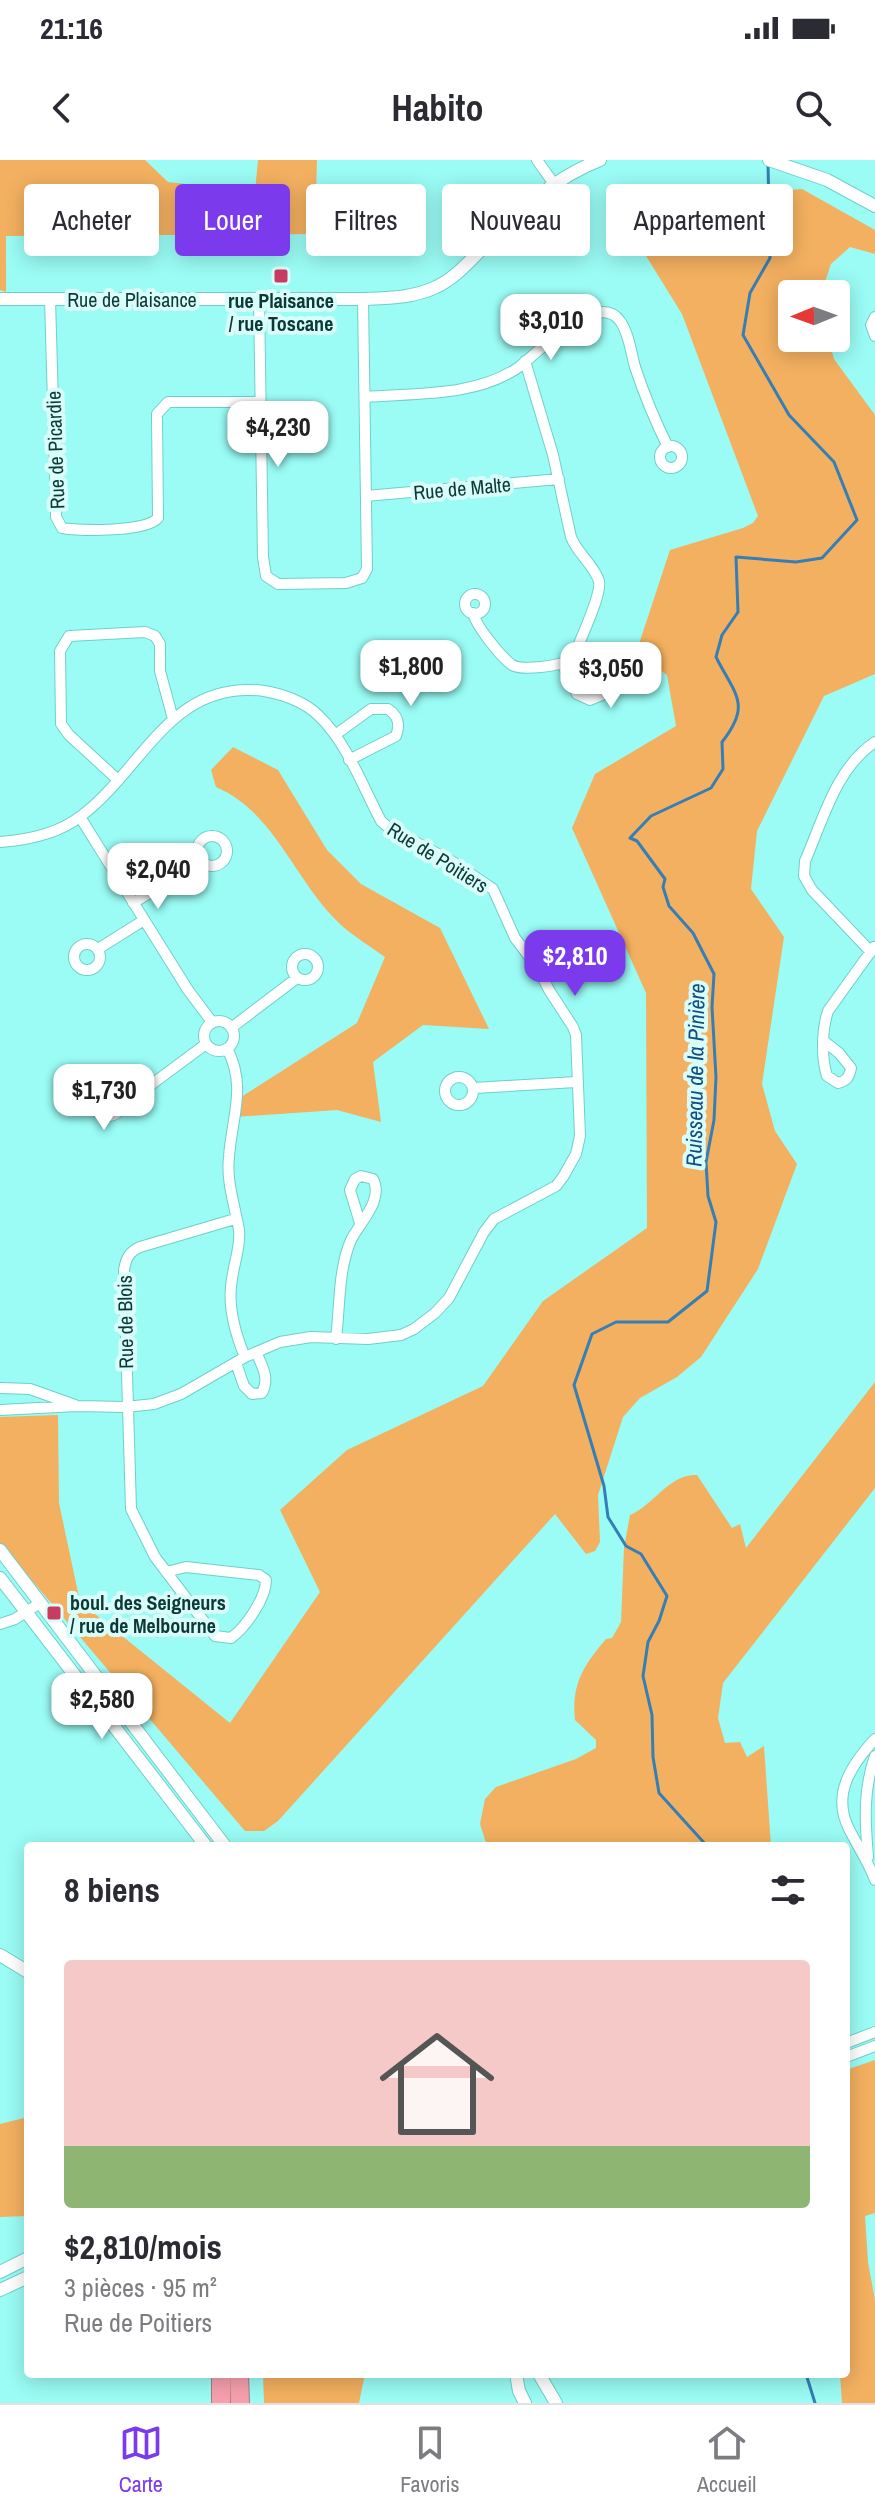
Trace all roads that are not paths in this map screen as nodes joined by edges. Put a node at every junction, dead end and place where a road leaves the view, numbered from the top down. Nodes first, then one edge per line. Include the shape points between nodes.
1 (537, 160) edge
2 (600, 160) edge
3 (771, 161) edge
4 (554, 184) joint
5 (875, 206) edge
6 (475, 256) edge
7 (0, 299) edge
8 (50, 299) junction
9 (259, 299) junction
10 (363, 299) junction
11 (875, 317) edge
12 (875, 336) edge
13 (525, 361) junction
14 (365, 397) junction
15 (261, 402) junction
16 (668, 447) dead end
17 (559, 479) junction
18 (366, 496) junction
19 (473, 613) dead end
20 (577, 649) junction
21 (562, 663) junction
22 (173, 719) junction
23 (335, 735) junction
24 (875, 742) edge
25 (349, 760) junction
26 (118, 780) junction
27 (80, 817) junction
28 (0, 842) edge
29 (201, 862) dead end
30 (133, 903) junction
31 (144, 920) junction
32 (98, 949) dead end
33 (873, 949) edge
34 (297, 978) dead end
35 (212, 1022) junction
36 (231, 1028) junction
37 (825, 1042) dead end
38 (206, 1044) junction
39 (227, 1048) junction
40 (576, 1082) junction
41 (474, 1088) dead end
42 (122, 1098) dead end
43 (235, 1219) junction
44 (360, 1223) dead end
45 (336, 1339) junction
46 (256, 1352) junction
47 (241, 1360) junction
48 (0, 1388) edge
49 (77, 1406) junction
50 (126, 1407) junction
51 (0, 1410) edge
52 (0, 1550) edge
53 (166, 1572) junction
54 (0, 1578) edge
55 (40, 1603) junction
56 (26, 1613) junction
57 (0, 1624) edge
58 (875, 1739) edge
59 (875, 1756) edge
60 (203, 1842) edge
61 (222, 1842) edge
62 (868, 1859) junction
63 (875, 1880) edge
64 (0, 1955) edge
65 (24, 1970) edge
66 (875, 2032) edge
67 (850, 2041) edge
68 (875, 2046) edge
69 (850, 2055) edge
70 (24, 2260) edge
71 (0, 2272) edge
72 (24, 2279) edge
73 (0, 2290) edge
74 (221, 2378) edge
75 (239, 2378) edge
76 (517, 2378) edge
77 (541, 2378) edge
78 (221, 2403) edge
79 (240, 2403) edge
80 (525, 2403) edge
81 (556, 2403) edge

1 - 4 street
2 - 4 street, Rue de Plaisance
3 - 5 street via 827,180
6 - 10 street, Rue de Plaisance via 436,287 414,295
7 - 8 street, Rue de Plaisance
8 - 9 street, Rue de Plaisance
8 - 15 street, Rue de Picardie via 56,517 62,528 140,527 158,518 157,414 163,405
9 - 10 street, Rue de Plaisance
9 - 15 street
10 - 14 street
11 - 12 street
13 - 14 street via 495,380 471,387
13 - 16 street via 581,318 610,313 620,320
13 - 17 street
14 - 18 street
15 - 18 street via 266,576 278,584 362,578 367,569
17 - 18 street, Rue de Malte
17 - 20 street via 575,548 600,583
19 - 21 street via 512,665 524,669
20 - 21 street
20 - 21 street via 606,680 602,695 590,700 577,694
22 - 23 street, Rue de Poitiers via 210,696 256,690 307,706
22 - 26 street, Rue de Poitiers
22 - 26 street via 155,636 75,634 64,640 61,724
23 - 25 street, Rue de Poitiers
23 - 25 street via 371,709 388,709 396,716 396,736
24 - 33 street via 847,768 805,861 804,876
25 - 40 street, Rue de Poitiers via 381,821 493,889 515,938 573,1027
26 - 27 street, Rue de Poitiers
27 - 28 street, Rue de Poitiers via 38,836
27 - 30 street
29 - 30 street
30 - 31 street
31 - 32 street
31 - 35 street
33 - 37 street via 828,1011
34 - 36 street
35 - 36 street
35 - 38 street via 204,1034
36 - 39 street via 234,1036
38 - 39 street via 218,1051
38 - 42 street via 148,1087
39 - 43 street via 238,1080 228,1159
40 - 41 street
40 - 45 street, Rue de Poitiers via 579,1146 556,1186 494,1219 449,1298 414,1329 385,1339
43 - 47 street via 239,1231 230,1297
43 - 50 street, Rue de Blois via 131,1251 124,1283
44 - 45 street via 346,1253
45 - 46 street, Rue de Poitiers via 295,1338
46 - 47 street, Rue de Poitiers
46 - 47 street via 266,1376 262,1393 252,1394 244,1386
47 - 50 street, Rue de Poitiers via 181,1394
48 - 49 street, Rue de Poitiers via 38,1390
49 - 50 street, Rue de Poitiers
49 - 51 street, Rue de Poitiers
50 - 53 street via 131,1509
52 - 55 street
53 - 53 street via 186,1567 259,1575 266,1580 266,1589 239,1632 223,1639 215,1636
54 - 56 street
55 - 56 street
55 - 61 street
56 - 57 street
56 - 60 street
58 - 62 street via 844,1781 842,1804 847,1827
59 - 62 street via 865,1791
62 - 63 street
64 - 65 street
66 - 67 street
68 - 69 street
70 - 71 street
72 - 73 street
74 - 78 highway
75 - 79 highway
76 - 80 street
77 - 81 street

